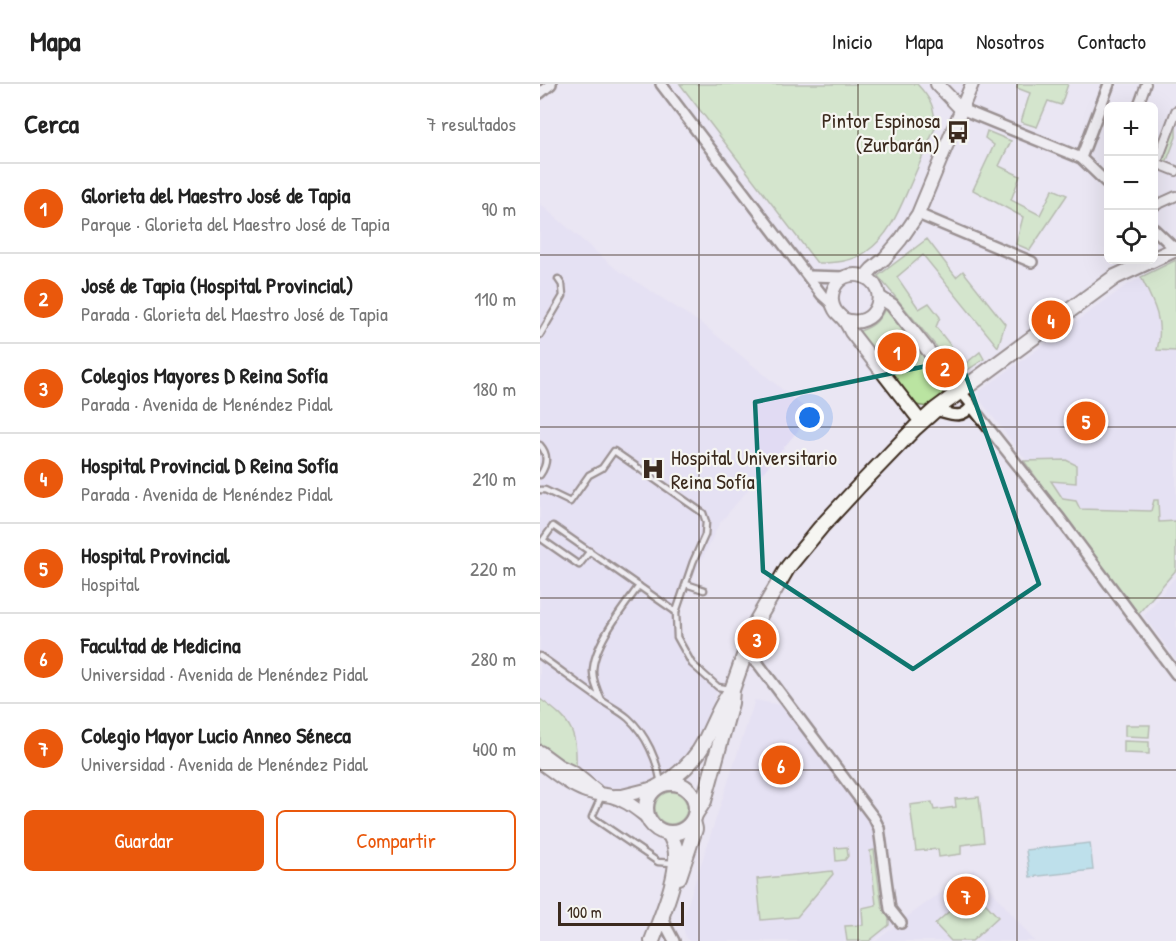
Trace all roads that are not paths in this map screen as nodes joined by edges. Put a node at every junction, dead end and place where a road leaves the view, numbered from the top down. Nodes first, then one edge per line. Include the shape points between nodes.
1 (551, 84) edge
2 (661, 84) edge
3 (937, 84) edge
4 (972, 84) edge
5 (1109, 84) edge
6 (1146, 84) edge
7 (540, 93) edge
8 (1139, 102) edge
9 (961, 109) junction
10 (1176, 111) edge
11 (1081, 158) junction
12 (1158, 159) edge
13 (1158, 168) edge
14 (1176, 171) edge
15 (1104, 180) edge
16 (1176, 196) edge
17 (1158, 204) edge
18 (918, 214) junction
19 (1158, 233) edge
20 (1175, 249) edge
21 (1158, 257) edge
22 (1032, 262) dead end
23 (1142, 264) edge
24 (809, 276) junction
25 (865, 277) junction
26 (844, 278) junction
27 (558, 279) dead end
28 (879, 297) junction
29 (833, 305) junction
30 (843, 319) junction
31 (542, 325) edge
32 (540, 335) edge
33 (961, 392) junction
34 (970, 406) junction
35 (935, 410) junction
36 (921, 422) junction
37 (540, 445) edge
38 (540, 475) edge
39 (540, 490) edge
40 (590, 551) junction
41 (686, 584) junction
42 (639, 586) junction
43 (704, 590) dead end
44 (676, 612) junction
45 (744, 655) junction
46 (540, 656) edge
47 (1176, 674) edge
48 (732, 690) junction
49 (602, 701) junction
50 (540, 752) edge
51 (540, 762) edge
52 (662, 785) junction
53 (603, 795) junction
54 (647, 817) junction
55 (695, 817) junction
56 (670, 834) junction
57 (675, 863) junction
58 (671, 888) junction
59 (663, 911) junction
60 (901, 923) dead end
61 (652, 941) edge
62 (674, 941) edge

1 - 7 street
2 - 24 street
3 - 9 street
4 - 9 street
5 - 11 street
6 - 8 street
9 - 11 street
9 - 18 street
10 - 12 street
11 - 15 street
13 - 14 street
16 - 17 street
18 - 22 street
18 - 25 street via 890,252
19 - 20 street
20 - 21 main road
23 - 33 main road via 1115,277
24 - 26 street
24 - 29 street
25 - 26 street
25 - 28 street via 875,285
26 - 29 street via 834,288
27 - 31 lane via 563,296
28 - 30 street via 870,317 855,322
28 - 33 street via 892,305
29 - 30 street
30 - 36 street
31 - 32 lane
33 - 34 street
33 - 35 main road
34 - 35 street via 959,416
34 - 47 street
35 - 36 main road
36 - 45 main road via 788,567 756,622
37 - 38 lane via 546,456
39 - 41 lane via 570,502 614,451 703,513 705,535
40 - 40 lane via 554,526 543,540 579,565
40 - 42 lane
41 - 43 lane
41 - 44 lane
42 - 44 lane
42 - 49 lane via 595,656 593,672
44 - 48 lane via 677,637 692,664 718,687
45 - 48 main road
45 - 60 street via 757,662 874,818 879,828 890,909
46 - 49 lane
48 - 52 main road via 693,760
48 - 55 main road via 704,801
49 - 52 lane via 629,719 647,740
50 - 53 street
51 - 53 street via 578,788
52 - 53 street via 622,796
52 - 54 main road via 647,800
52 - 55 main road via 674,783 689,790 696,805
53 - 54 street via 630,804
53 - 57 lane via 592,817 658,861
54 - 56 main road via 656,829
55 - 56 main road via 683,831
55 - 58 main road via 695,829
56 - 57 main road
57 - 58 main road
58 - 59 main road
59 - 61 main road
59 - 62 street

